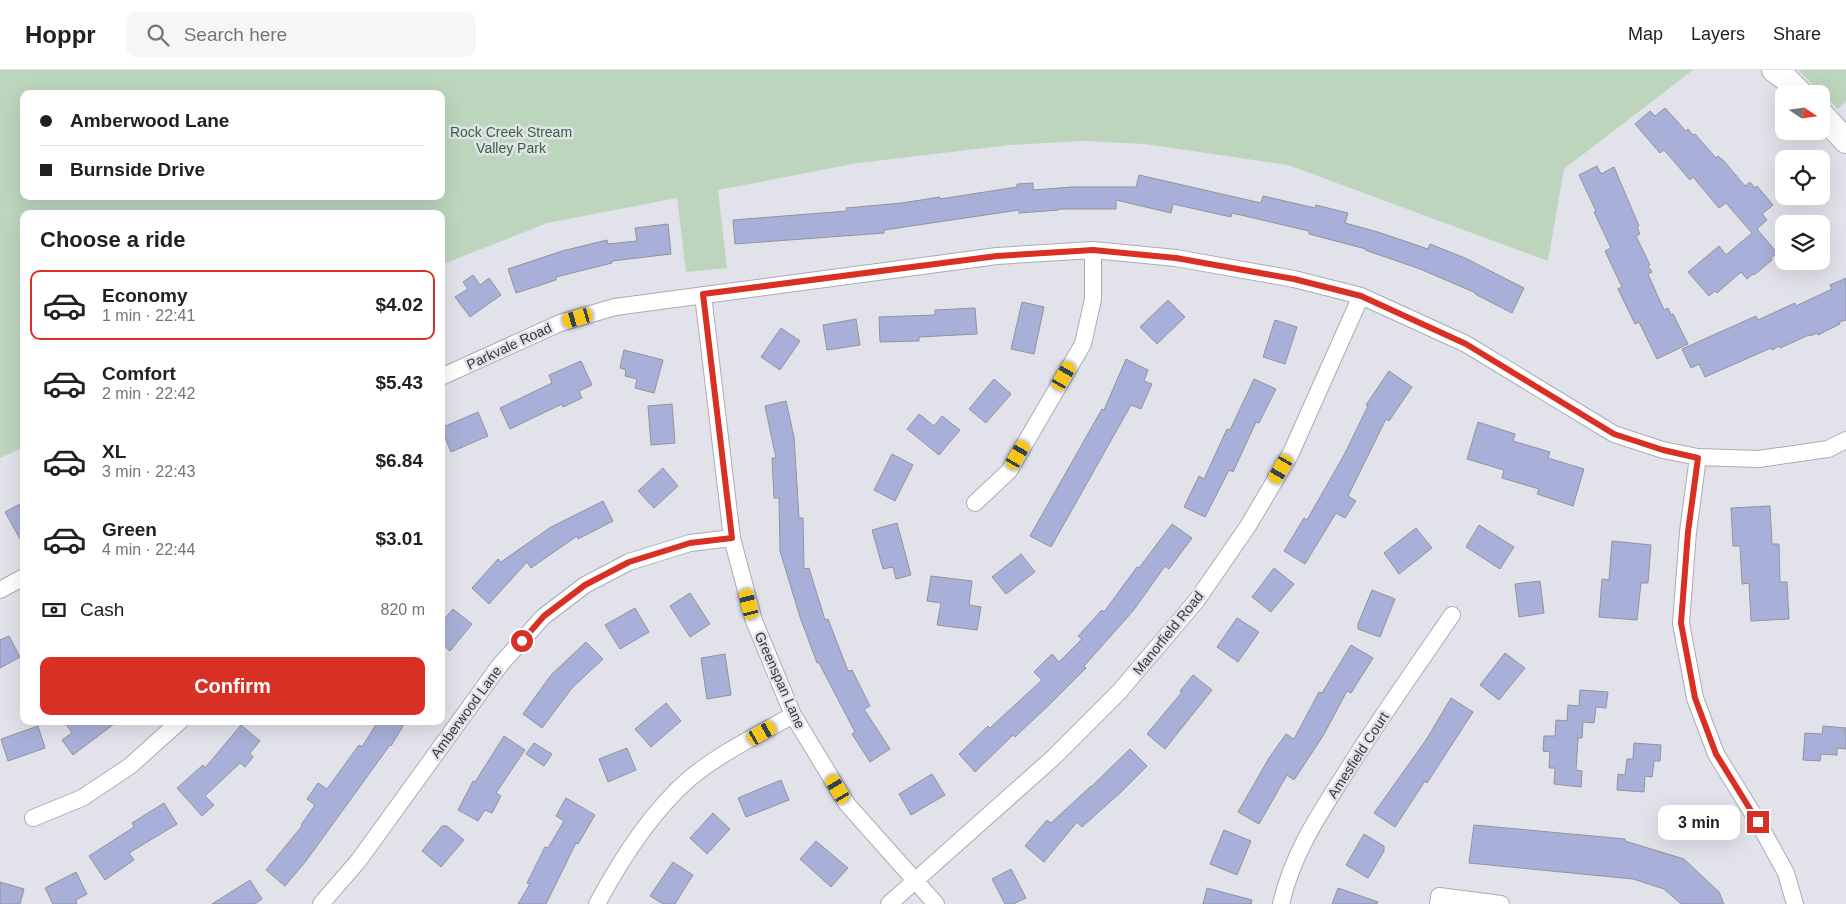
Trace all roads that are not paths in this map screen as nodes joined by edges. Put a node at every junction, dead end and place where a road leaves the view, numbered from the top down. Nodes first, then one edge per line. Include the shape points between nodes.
1 (1774, 70) edge
2 (1792, 85) edge
3 (1830, 124) edge
4 (1846, 141) edge
5 (1093, 250) junction
6 (703, 294) junction
7 (1361, 296) junction
8 (445, 376) edge
9 (1846, 440) edge
10 (1698, 458) junction
11 (975, 503) dead end
12 (732, 538) junction
13 (20, 579) edge
14 (0, 590) edge
15 (1452, 615) dead end
16 (793, 715) junction
17 (176, 725) edge
18 (34, 818) dead end
19 (914, 881) junction
20 (321, 904) edge
21 (597, 904) edge
22 (889, 904) edge
23 (936, 904) edge
24 (1281, 904) edge
25 (1438, 904) edge
26 (1501, 904) edge
27 (1795, 904) edge

1 - 2 street
3 - 4 street
5 - 6 street, Parkvale Road via 997,256
5 - 7 street, Parkvale Road via 1176,258 1294,279
5 - 11 street via 1093,299 1083,344 1009,471
6 - 8 street, Parkvale Road via 615,307 560,323
6 - 12 street, Greenspan Lane
7 - 10 street, Parkvale Road via 1466,344 1614,434
7 - 19 street, Manorfield Road via 1290,455 1248,526 1197,600 1119,692 1054,756
9 - 10 street, Parkvale Road via 1828,449 1760,459
10 - 27 street via 1681,623 1695,698 1716,754 1786,873
12 - 16 street, Greenspan Lane via 754,621
12 - 20 street, Amberwood Lane via 690,543 629,562 585,585 544,616 500,665 358,860
13 - 14 street
15 - 24 street, Amesfield Court via 1308,833 1286,881
16 - 19 street, Greenspan Lane via 847,804
16 - 21 street via 716,759 688,780 652,817 616,869
17 - 18 street via 130,766 82,798
19 - 22 street, Manorfield Road
19 - 23 street, Greenspan Lane
25 - 26 street via 1439,896

